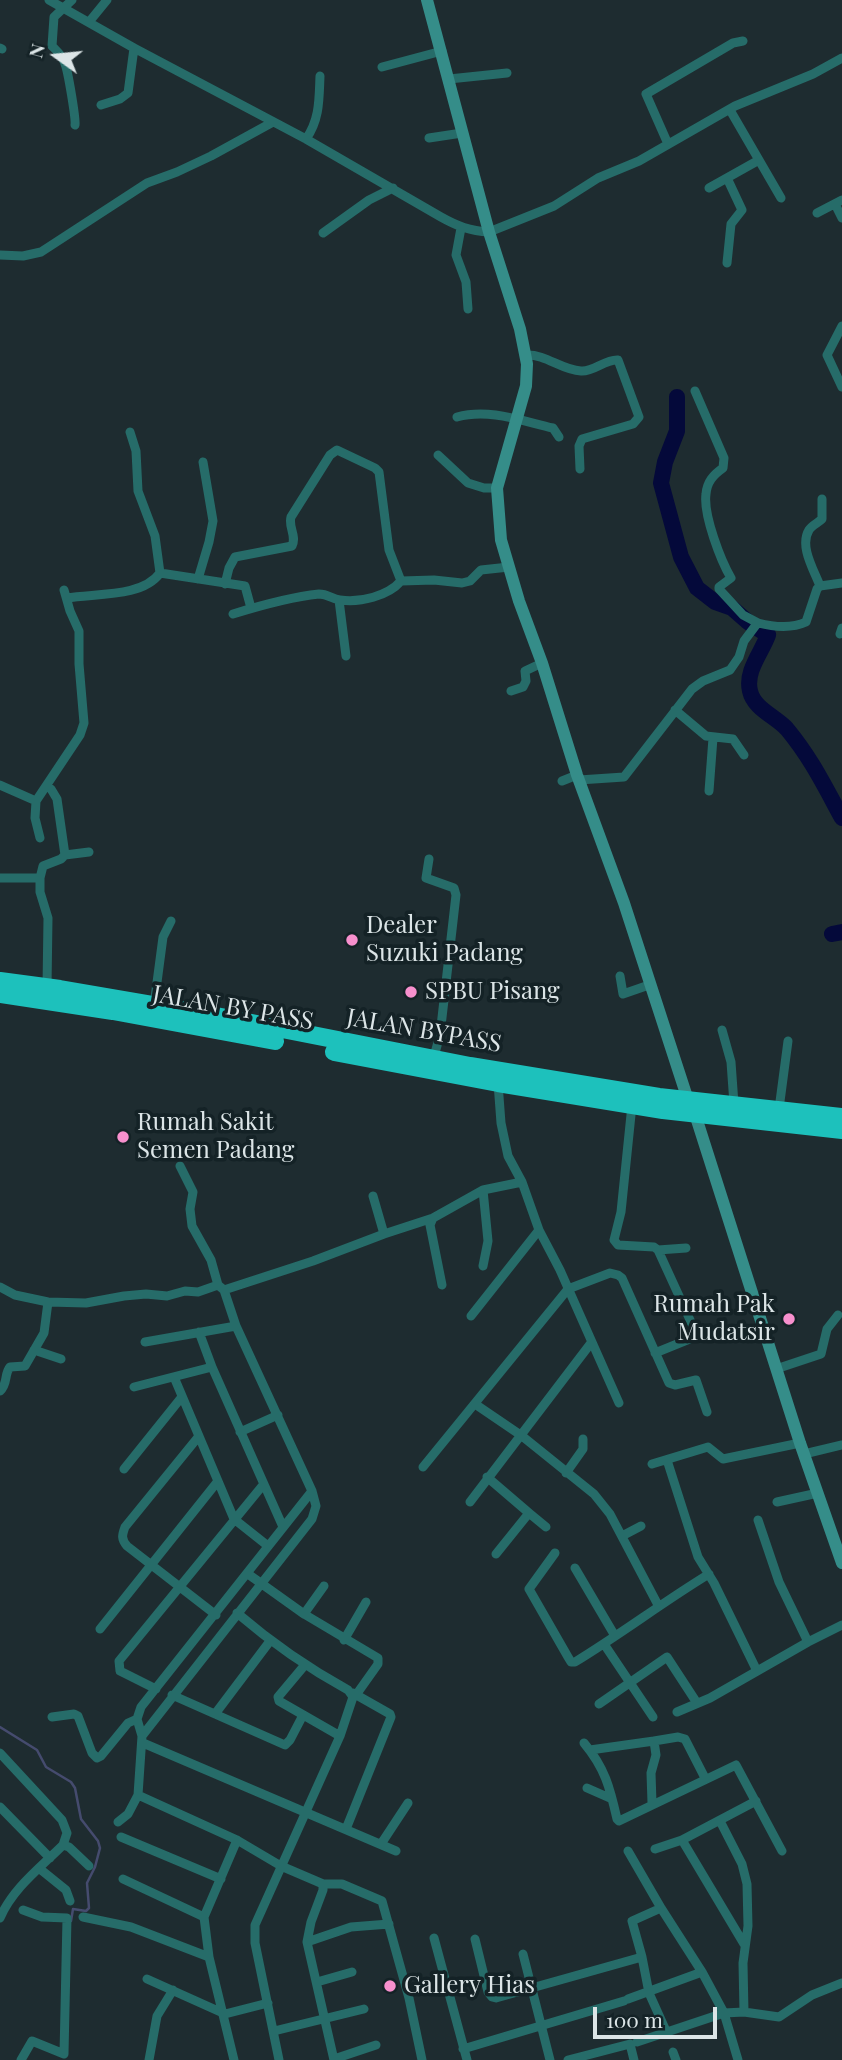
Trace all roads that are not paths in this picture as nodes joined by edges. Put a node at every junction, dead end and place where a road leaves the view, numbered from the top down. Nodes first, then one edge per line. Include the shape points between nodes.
1 (49, 0) edge
2 (72, 0) edge
3 (107, 0) edge
4 (426, 0) edge
5 (62, 7) junction
6 (89, 22) junction
7 (743, 41) dead end
8 (134, 48) junction
9 (442, 51) junction
10 (842, 58) edge
11 (382, 66) dead end
12 (507, 73) dead end
13 (320, 76) dead end
14 (449, 79) junction
15 (101, 105) dead end
16 (730, 110) junction
17 (273, 122) junction
18 (75, 125) dead end
19 (462, 132) junction
20 (429, 138) dead end
21 (306, 139) junction
22 (668, 144) junction
23 (759, 160) junction
24 (727, 178) junction
25 (393, 188) junction
26 (709, 188) dead end
27 (781, 198) dead end
28 (839, 202) edge
29 (817, 213) dead end
30 (842, 218) edge
31 (461, 228) junction
32 (489, 232) junction
33 (323, 233) dead end
34 (0, 255) edge
35 (727, 264) dead end
36 (468, 309) dead end
37 (842, 326) edge
38 (526, 355) junction
39 (842, 387) edge
40 (695, 391) dead end
41 (457, 417) dead end
42 (515, 419) junction
43 (130, 432) dead end
44 (559, 437) dead end
45 (438, 455) dead end
46 (203, 462) dead end
47 (580, 469) dead end
48 (497, 488) junction
49 (822, 499) dead end
50 (509, 568) junction
51 (160, 573) junction
52 (198, 579) junction
53 (401, 581) junction
54 (842, 583) edge
55 (225, 584) junction
56 (820, 586) junction
57 (339, 600) junction
58 (251, 608) junction
59 (233, 614) dead end
60 (756, 625) junction
61 (346, 656) dead end
62 (542, 663) junction
63 (511, 691) dead end
64 (676, 710) junction
65 (713, 738) junction
66 (744, 755) dead end
67 (578, 777) junction
68 (562, 781) dead end
69 (0, 785) edge
70 (51, 789) dead end
71 (709, 791) dead end
72 (36, 800) junction
73 (40, 838) dead end
74 (89, 852) dead end
75 (65, 855) junction
76 (429, 859) dead end
77 (0, 878) edge
78 (40, 878) junction
79 (171, 921) dead end
80 (620, 976) dead end
81 (0, 981) edge
82 (649, 985) junction
83 (47, 987) junction
84 (0, 994) edge
85 (161, 1011) junction
86 (722, 1030) dead end
87 (788, 1041) dead end
88 (433, 1060) junction
89 (498, 1083) junction
90 (734, 1104) junction
91 (632, 1105) junction
92 (691, 1107) junction
93 (779, 1109) junction
94 (842, 1117) edge
95 (842, 1130) edge
96 (180, 1166) dead end
97 (522, 1181) junction
98 (482, 1190) junction
99 (373, 1196) dead end
100 (433, 1218) junction
101 (539, 1230) junction
102 (384, 1234) junction
103 (687, 1248) dead end
104 (659, 1250) junction
105 (483, 1266) dead end
106 (442, 1285) dead end
107 (0, 1287) edge
108 (220, 1287) junction
109 (568, 1289) junction
110 (48, 1302) junction
111 (838, 1315) dead end
112 (471, 1316) dead end
113 (236, 1326) junction
114 (199, 1332) junction
115 (145, 1342) dead end
116 (591, 1343) junction
117 (34, 1350) junction
118 (655, 1353) junction
119 (61, 1359) dead end
120 (212, 1367) junction
121 (776, 1369) junction
122 (174, 1377) junction
123 (134, 1387) dead end
124 (0, 1391) edge
125 (181, 1398) junction
126 (618, 1403) dead end
127 (475, 1404) junction
128 (707, 1412) dead end
129 (278, 1415) junction
130 (240, 1432) junction
131 (199, 1436) junction
132 (522, 1436) junction
133 (583, 1439) dead end
134 (842, 1446) edge
135 (802, 1449) junction
136 (667, 1460) junction
137 (652, 1464) dead end
138 (423, 1467) dead end
139 (124, 1469) dead end
140 (566, 1473) junction
141 (487, 1477) junction
142 (218, 1480) junction
143 (263, 1485) junction
144 (312, 1491) junction
145 (818, 1493) junction
146 (470, 1502) dead end
147 (776, 1502) dead end
148 (529, 1513) junction
149 (234, 1519) junction
150 (758, 1520) dead end
151 (641, 1526) dead end
152 (283, 1527) junction
153 (546, 1527) dead end
154 (622, 1536) junction
155 (268, 1546) junction
156 (555, 1553) dead end
157 (496, 1555) dead end
158 (842, 1563) edge
159 (152, 1564) junction
160 (575, 1569) dead end
161 (248, 1574) junction
162 (709, 1574) junction
163 (260, 1584) junction
164 (324, 1586) dead end
165 (181, 1588) junction
166 (366, 1602) dead end
167 (658, 1605) junction
168 (237, 1613) junction
169 (304, 1614) junction
170 (216, 1615) junction
171 (842, 1625) edge
172 (100, 1629) dead end
173 (615, 1636) junction
174 (344, 1640) junction
175 (270, 1641) junction
176 (808, 1643) junction
177 (604, 1644) junction
178 (304, 1666) junction
179 (757, 1671) junction
180 (630, 1682) junction
181 (156, 1689) junction
182 (352, 1692) junction
183 (172, 1695) junction
184 (697, 1703) junction
185 (598, 1704) dead end
186 (677, 1712) dead end
187 (215, 1714) junction
188 (52, 1717) dead end
189 (302, 1717) junction
190 (653, 1717) dead end
191 (136, 1719) junction
192 (340, 1736) junction
193 (142, 1739) junction
194 (654, 1741) junction
195 (0, 1753) edge
196 (705, 1778) junction
197 (587, 1788) dead end
198 (138, 1795) junction
199 (612, 1799) junction
200 (756, 1801) junction
201 (408, 1803) dead end
202 (652, 1803) junction
203 (0, 1807) edge
204 (305, 1811) junction
205 (720, 1821) junction
206 (118, 1822) dead end
207 (346, 1829) junction
208 (121, 1837) dead end
209 (237, 1840) junction
210 (682, 1840) junction
211 (381, 1844) junction
212 (63, 1845) junction
213 (655, 1849) dead end
214 (396, 1851) dead end
215 (628, 1851) dead end
216 (782, 1851) dead end
217 (50, 1858) junction
218 (89, 1866) dead end
219 (281, 1866) junction
220 (40, 1869) junction
221 (221, 1879) junction
222 (122, 1880) dead end
223 (323, 1884) junction
224 (70, 1900) dead end
225 (661, 1908) junction
226 (23, 1910) dead end
227 (83, 1917) dead end
228 (204, 1917) junction
229 (0, 1918) edge
230 (389, 1924) junction
231 (434, 1938) dead end
232 (475, 1939) dead end
233 (307, 1942) junction
234 (744, 1944) junction
235 (523, 1954) dead end
236 (209, 1957) junction
237 (642, 1957) junction
238 (352, 1972) dead end
239 (702, 1972) junction
240 (148, 1979) dead end
241 (317, 1982) junction
242 (842, 1983) edge
243 (533, 1989) junction
244 (173, 1990) junction
245 (649, 1993) junction
246 (268, 2003) junction
247 (364, 2009) dead end
248 (744, 2012) junction
249 (724, 2013) junction
250 (225, 2014) junction
251 (326, 2019) junction
252 (541, 2027) junction
253 (274, 2031) junction
254 (667, 2033) junction
255 (637, 2042) dead end
256 (376, 2045) dead end
257 (463, 2049) junction
258 (64, 2057) edge
259 (334, 2059) edge
260 (21, 2060) edge
261 (149, 2060) edge
262 (234, 2060) edge
263 (279, 2060) edge
264 (422, 2060) edge
265 (467, 2060) edge
266 (550, 2060) edge
267 (568, 2060) edge
268 (634, 2060) edge
269 (738, 2060) edge

1 - 5 street
2 - 5 street
3 - 6 street
4 - 9 street
5 - 6 street
5 - 18 street via 54,17 52,46 66,66
6 - 8 street
7 - 22 street via 646,94
8 - 15 street via 128,93
8 - 17 street
9 - 11 street
9 - 14 street
10 - 16 street
12 - 14 street
13 - 21 street via 319,111
14 - 19 street
16 - 22 street
16 - 23 street
17 - 21 street
17 - 34 street via 177,173 147,183 41,253
19 - 20 street
19 - 32 street
21 - 25 street
22 - 32 street via 598,178 554,206
23 - 24 street
23 - 27 street
24 - 26 street
24 - 35 street via 742,210 732,223
25 - 31 street
25 - 33 street
28 - 29 street
28 - 30 street
31 - 32 street
31 - 36 street via 456,255 466,282
32 - 38 street
37 - 39 street via 827,355
38 - 42 street via 526,386
38 - 47 street via 583,372 618,360 639,417 633,424 582,439
40 - 60 street via 723,458 723,468 711,476 705,494 723,565 731,578 719,589
41 - 42 street via 477,412
42 - 44 street via 553,428
42 - 48 street
43 - 51 street via 138,491 155,536
45 - 48 street via 468,483
46 - 52 street via 213,521
48 - 50 street via 501,540
49 - 56 street via 822,519 809,529 806,546
50 - 53 street via 481,570 462,583
50 - 62 street
51 - 52 street
51 - 72 street via 122,593 65,594 79,631 85,723
52 - 55 street
53 - 55 street via 389,550 379,472 337,450 291,517 294,544 235,557
53 - 57 street via 394,589 366,599
54 - 56 street
55 - 58 street via 247,587
56 - 60 street via 806,622 783,627
57 - 58 street via 320,594
57 - 61 street
58 - 59 street
60 - 64 street via 730,670 692,689
62 - 63 street via 526,671 523,687
62 - 67 street
64 - 65 street
64 - 67 street via 624,777
65 - 66 street via 733,739
65 - 71 street
67 - 68 street
67 - 82 street
69 - 72 street
70 - 75 street via 57,799
72 - 73 street
74 - 75 street
75 - 78 street via 43,866
76 - 88 street via 426,878 454,888 456,895
77 - 78 street
78 - 83 street via 48,918
79 - 85 street via 163,937
80 - 82 street via 623,994
81 - 83 highway, JALAN BYPASS
82 - 92 street
83 - 85 highway, JALAN BYPASS
84 - 85 highway, JALAN BY PASS
85 - 88 highway, JALAN BYPASS
85 - 89 highway, JALAN BY PASS
86 - 90 street via 731,1062
87 - 93 street
88 - 92 highway, JALAN BYPASS
89 - 91 highway, JALAN BYPASS
89 - 97 street via 503,1139
90 - 92 highway, JALAN BYPASS
90 - 93 highway, JALAN BYPASS
91 - 92 highway, JALAN BYPASS
91 - 104 street via 614,1240 618,1245
92 - 95 highway
92 - 121 street
93 - 94 highway, JALAN BYPASS
96 - 108 street via 193,1192 192,1227
97 - 98 street
97 - 101 street
98 - 100 street
98 - 105 street via 488,1241
99 - 102 street
100 - 102 street
100 - 106 street via 430,1225
101 - 109 street
101 - 112 street
102 - 108 street via 313,1261
103 - 104 street
104 - 118 street via 696,1333
107 - 110 street
108 - 110 street via 167,1296
108 - 113 street
109 - 116 street
109 - 118 street via 610,1273 618,1275
109 - 127 street
110 - 117 street via 44,1333
111 - 121 street via 827,1329 821,1354
113 - 114 street
113 - 129 street
114 - 115 street
114 - 120 street
116 - 126 street
116 - 132 street
117 - 119 street
117 - 124 street via 23,1367 10,1367
118 - 128 street via 669,1382 697,1381
120 - 122 street
120 - 130 street
121 - 135 street
122 - 123 street
122 - 125 street
125 - 131 street
125 - 139 street
127 - 132 street
127 - 138 street
129 - 130 street
129 - 144 street
130 - 143 street
131 - 142 street
131 - 159 street via 122,1535 127,1546
132 - 140 street
132 - 141 street
133 - 140 street via 583,1449
134 - 135 street
135 - 136 street via 723,1459 708,1447
135 - 145 street
136 - 137 street
136 - 162 street via 698,1558
140 - 154 street via 594,1493
141 - 146 street
141 - 148 street
142 - 149 street
142 - 159 street
143 - 149 street
143 - 152 street
144 - 152 street
144 - 163 street via 316,1506 312,1520
145 - 147 street
145 - 158 street
148 - 153 street
148 - 157 street
149 - 155 street
149 - 165 street
150 - 176 street via 779,1581
151 - 154 street
152 - 155 street
154 - 167 street
155 - 161 street
156 - 177 street via 531,1584 530,1593 571,1661
159 - 165 street
159 - 172 street
160 - 173 street
161 - 163 street
161 - 170 street
162 - 167 street
162 - 179 street
163 - 168 street
163 - 169 street
164 - 169 street
165 - 170 street
165 - 181 street via 119,1661 120,1671
166 - 174 street
167 - 173 street
168 - 175 street
168 - 183 street
169 - 174 street
170 - 181 street
171 - 176 street
173 - 177 street
174 - 182 street via 379,1662
175 - 178 street
175 - 187 street
176 - 179 street
177 - 180 street
178 - 182 street
178 - 189 street via 278,1699
179 - 184 street
180 - 184 street via 667,1657
180 - 185 street
180 - 190 street
181 - 191 street
182 - 192 street
182 - 207 street via 391,1717
183 - 187 street
183 - 193 street
184 - 186 street
187 - 189 street via 285,1745
188 - 191 street via 78,1716 97,1758
189 - 192 street
191 - 193 street
192 - 204 street
193 - 198 street
193 - 204 street
194 - 196 street via 685,1739
194 - 199 street via 587,1747 600,1763
194 - 202 street
195 - 212 street via 62,1820 67,1833
196 - 200 street via 736,1765
196 - 202 street
197 - 199 street
198 - 206 street
198 - 209 street
199 - 202 street via 619,1821
200 - 205 street
200 - 216 street
201 - 211 street
203 - 217 street
204 - 207 street
204 - 219 street
205 - 210 street
205 - 234 street via 745,1874 748,1926
207 - 211 street
208 - 221 street
209 - 219 street
209 - 221 street
210 - 213 street
210 - 234 street
211 - 214 street
212 - 217 street
212 - 218 street
215 - 225 street
217 - 220 street
219 - 223 street
219 - 246 street via 259,1913 254,1936
220 - 224 street via 66,1890
220 - 229 street via 11,1896
221 - 228 street
222 - 228 street
223 - 230 street via 342,1884 382,1901
223 - 233 street
225 - 237 street via 632,1921
225 - 239 street
226 - 258 street via 67,1918
227 - 236 street via 131,1927
228 - 236 street
230 - 233 street via 351,1927
230 - 264 street
231 - 257 street
232 - 243 street via 492,1997
233 - 241 street
234 - 248 street
235 - 243 street
236 - 250 street
237 - 243 street
237 - 245 street
238 - 241 street
239 - 245 street
239 - 249 street
240 - 244 street
241 - 251 street
242 - 248 street via 812,1995 779,2017
243 - 252 street
244 - 250 street
244 - 261 street via 157,2016
245 - 252 street
245 - 254 street
246 - 250 street
246 - 253 street
247 - 251 street
248 - 249 street
249 - 254 street
249 - 269 street
250 - 262 street
251 - 253 street
251 - 259 street
252 - 257 street
252 - 266 street
253 - 263 street
254 - 255 street
256 - 259 street
257 - 265 street
258 - 260 street via 32,2041
267 - 268 street via 631,2044

